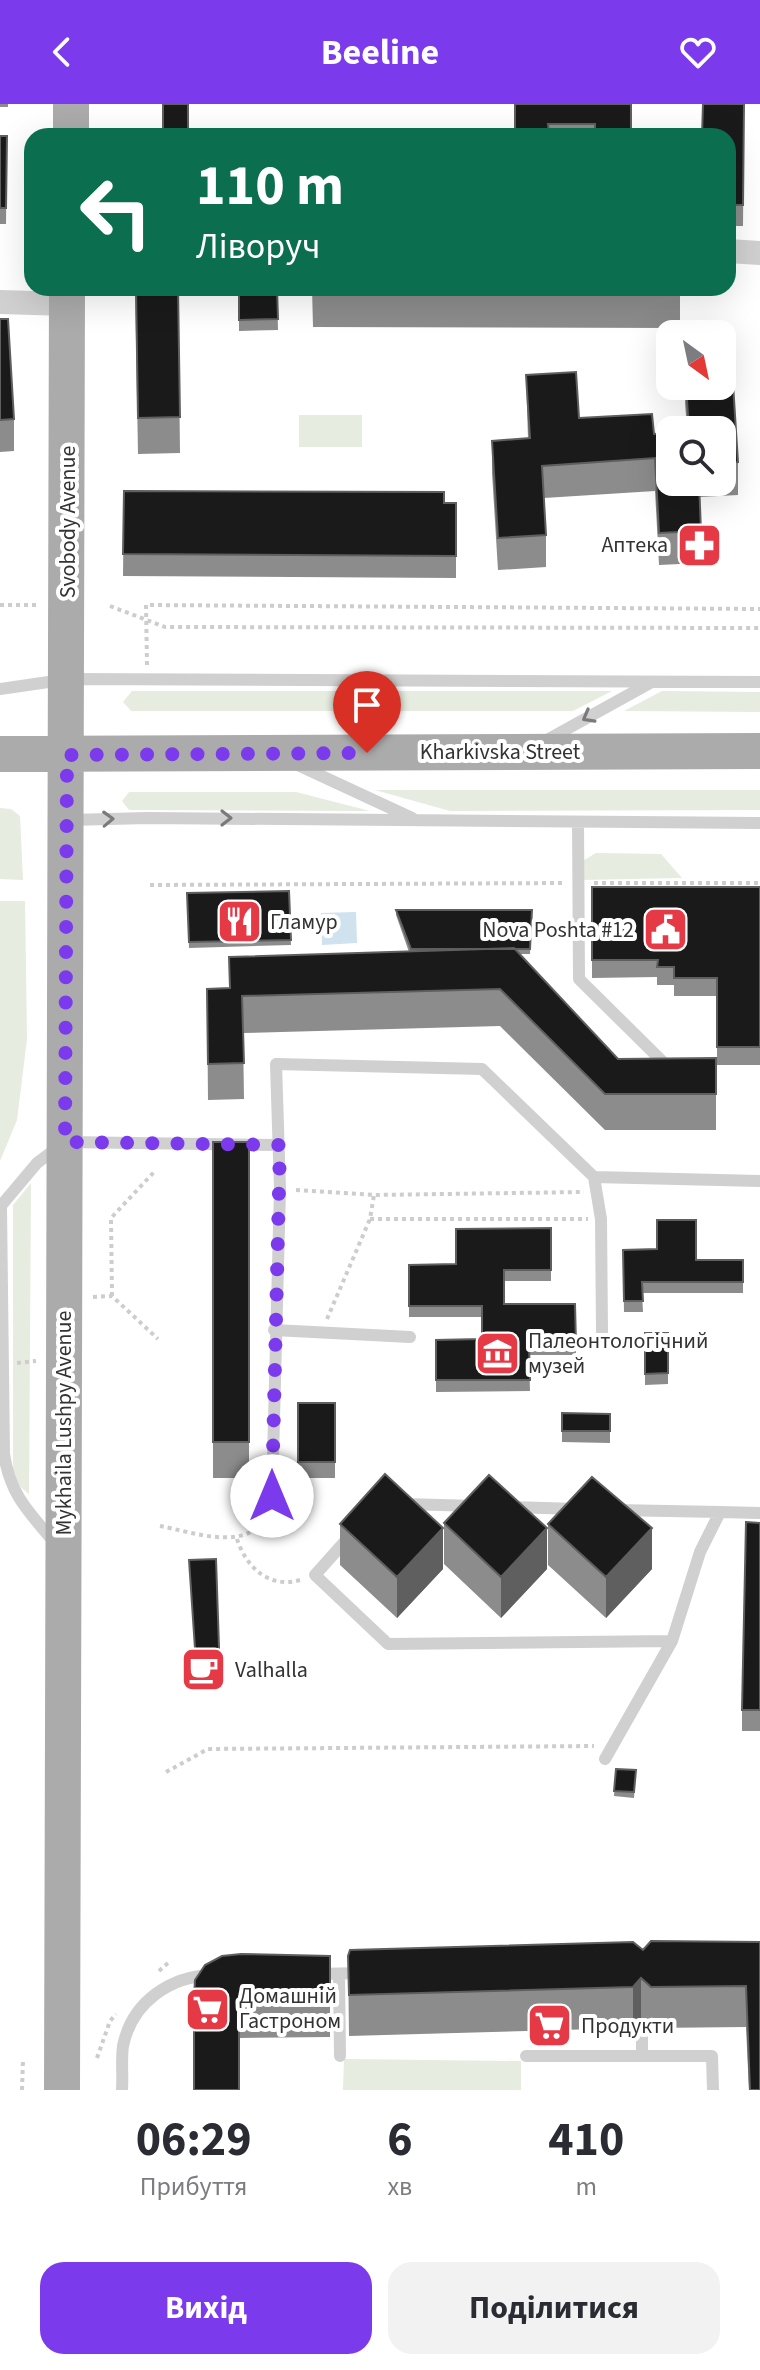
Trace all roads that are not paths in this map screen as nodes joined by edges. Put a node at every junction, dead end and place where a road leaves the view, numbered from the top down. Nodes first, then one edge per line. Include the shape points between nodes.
1 (71, 104) edge
2 (71, 128) edge
3 (736, 252) edge
4 (760, 253) edge
5 (67, 296) edge
6 (0, 302) edge
7 (69, 679) junction
8 (652, 682) junction
9 (760, 682) edge
10 (0, 689) edge
11 (760, 751) edge
12 (524, 752) junction
13 (0, 754) edge
14 (273, 754) junction
15 (67, 755) junction
16 (417, 820) junction
17 (67, 821) junction
18 (578, 822) junction
19 (760, 823) edge
20 (678, 1077) edge
21 (65, 1142) junction
22 (280, 1145) junction
23 (594, 1177) junction
24 (760, 1181) edge
25 (0, 1207) edge
26 (274, 1330) junction
27 (602, 1332) dead end
28 (410, 1337) dead end
29 (272, 1496) road end
30 (395, 1504) edge
31 (488, 1506) edge
32 (503, 1507) edge
33 (720, 1512) junction
34 (760, 1513) edge
35 (361, 1524) edge
36 (63, 1553) junction
37 (672, 1641) junction
38 (605, 1759) dead end
39 (387, 1973) edge
40 (308, 1974) edge
41 (339, 1974) junction
42 (229, 1975) edge
43 (642, 2028) dead end
44 (642, 2055) junction
45 (340, 2056) dead end
46 (526, 2056) dead end
47 (62, 2090) edge
48 (122, 2090) edge
49 (713, 2090) edge

1 - 2 main road
3 - 4 street
5 - 6 street
5 - 7 main road, Svobody Avenue
7 - 8 lane
7 - 10 lane
7 - 15 main road, Svobody Avenue
8 - 9 lane
8 -> 12 lane
11 - 12 main road, Kharkivska Street
12 - 14 main road, Kharkivska Street
13 - 15 main road, Kharkivska Street
14 - 15 main road, Kharkivska Street
14 - 16 lane
15 - 17 main road, Mykhaila Lushpy Avenue
17 -> 16 lane
16 - 18 lane
17 - 21 main road, Mykhaila Lushpy Avenue
18 - 19 lane
18 - 20 lane via 579,979
21 - 22 lane
21 - 25 lane via 37,1163
21 - 36 main road, Mykhaila Lushpy Avenue
22 - 23 lane via 276,1064 482,1069
22 - 26 lane
23 - 24 lane
23 - 27 lane via 601,1219
25 - 36 lane via 8,1482
26 - 28 lane
26 - 29 lane
30 - 31 lane
32 - 33 lane
33 - 34 lane
33 - 37 lane via 700,1552
35 - 37 lane via 315,1575 388,1644
36 - 47 main road, Mykhaila Lushpy Avenue
37 - 38 lane
39 - 41 lane
40 - 41 lane
41 - 45 lane
42 - 48 lane via 197,1975 169,1983 149,1999 123,2046
43 - 44 lane
44 - 46 lane
44 - 49 lane via 712,2056

